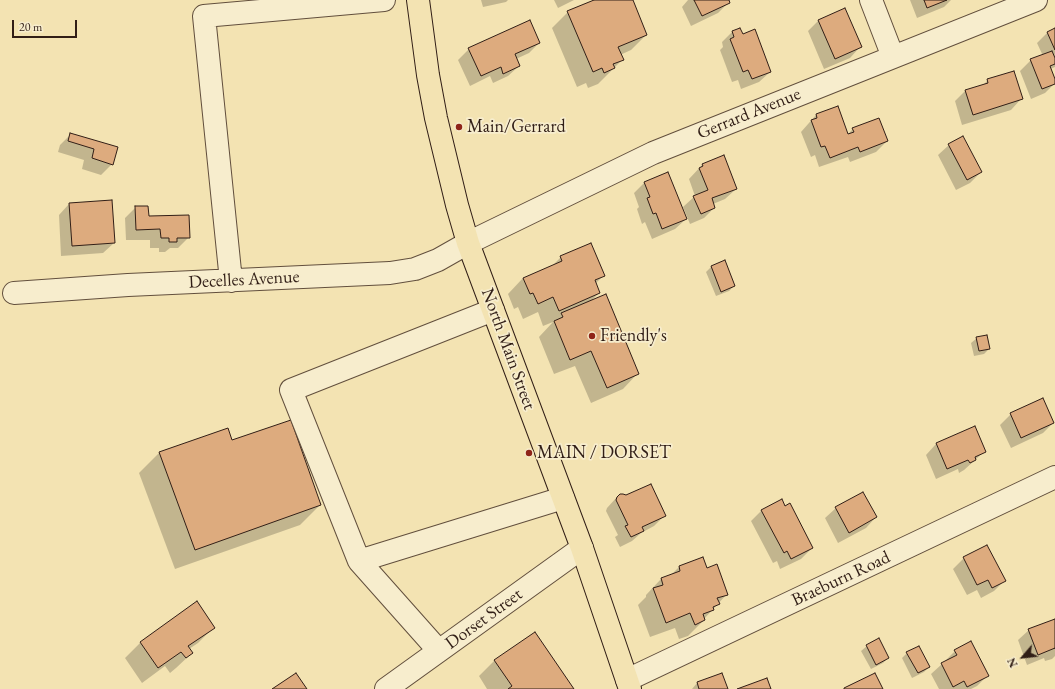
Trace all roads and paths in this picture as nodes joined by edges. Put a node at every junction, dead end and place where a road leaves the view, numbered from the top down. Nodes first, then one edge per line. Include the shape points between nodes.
1 (384, 0) edge
2 (418, 0) edge
3 (871, 0) edge
4 (1036, 0) edge
5 (893, 57) junction
6 (468, 243) junction
7 (231, 280) junction
8 (14, 293) dead end
9 (493, 310) junction
10 (1055, 477) edge
11 (563, 498) junction
12 (582, 548) junction
13 (360, 561) junction
14 (438, 652) junction
15 (629, 685) edge
16 (386, 689) edge

1 - 7 street via 204,16
2 - 6 main road, North Main Street via 436,118
3 - 5 street
4 - 5 street, Gerrard Avenue
5 - 6 street, Gerrard Avenue via 653,153
6 - 7 street, Decelles Avenue via 438,260 415,269 390,273
6 - 9 main road, North Main Street
7 - 8 street, Decelles Avenue
9 - 11 main road, North Main Street
9 - 13 street via 292,390
10 - 15 street, Braeburn Road
11 - 12 main road, North Main Street
11 - 13 street
12 - 14 street, Dorset Street
12 - 15 main road, North Main Street
13 - 14 street
14 - 16 street, Dorset Street

